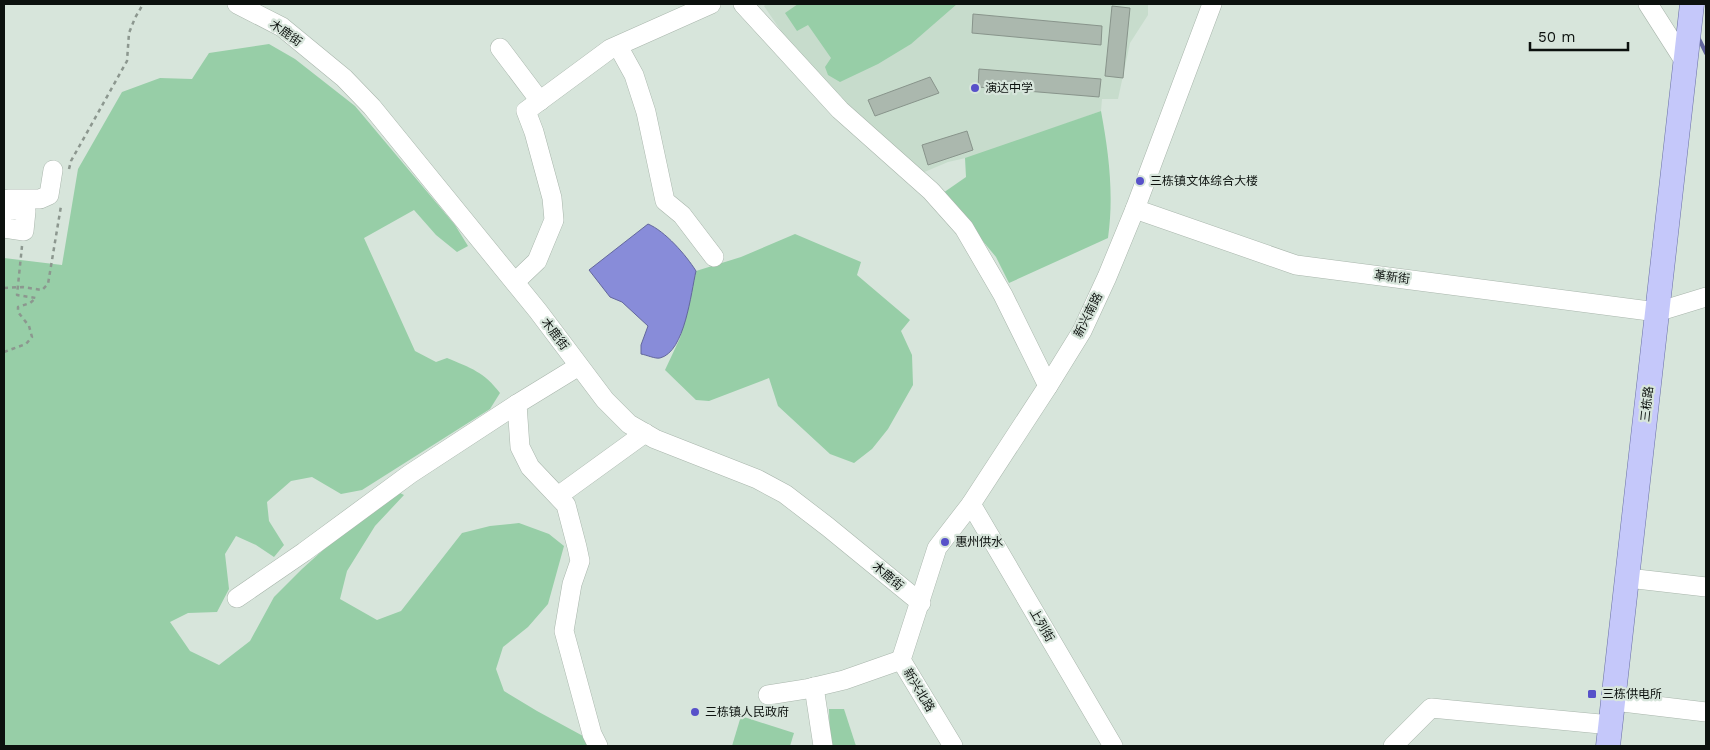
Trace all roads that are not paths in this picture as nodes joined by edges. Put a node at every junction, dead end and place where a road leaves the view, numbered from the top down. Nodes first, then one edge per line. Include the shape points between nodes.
1 (237, 4) edge
2 (708, 4) edge
3 (746, 4) edge
4 (1212, 4) edge
5 (1648, 4) edge
6 (1692, 4) edge
7 (618, 46) junction
8 (500, 48) dead end
9 (1685, 62) junction
10 (540, 101) junction
11 (60, 174) road end
12 (4, 203) edge
13 (4, 209) edge
14 (1135, 209) junction
15 (4, 228) edge
16 (714, 257) dead end
17 (515, 282) junction
18 (1706, 297) edge
19 (1657, 312) junction
20 (579, 366) junction
21 (1048, 386) junction
22 (517, 404) junction
23 (645, 433) junction
24 (558, 496) junction
25 (971, 504) junction
26 (1628, 578) junction
27 (1706, 587) edge
28 (237, 598) dead end
29 (920, 603) junction
30 (901, 660) junction
31 (814, 687) junction
32 (768, 695) dead end
33 (1614, 701) junction
34 (1706, 712) edge
35 (1609, 735) edge
36 (598, 746) edge
37 (823, 746) edge
38 (953, 746) edge
39 (1113, 746) edge
40 (1393, 746) edge

1 - 17 street, 木鹿街 via 282,27 344,78 372,107
2 - 7 street
3 - 21 street via 840,110 931,191 964,228 1003,295
4 - 14 street, 新兴南路
5 - 9 street
6 - 9 main road, 三栋路
7 - 10 street
7 - 16 street via 634,75 646,112 665,200 682,215
8 - 10 street
9 - 19 main road, 三栋路
10 - 17 street via 526,111 552,198 554,220 537,261
11 - 12 street via 49,195 40,199 8,199
13 - 15 street via 26,211 24,230
14 - 19 street, 革新街 via 1296,265
14 - 21 street, 新兴南路 via 1082,331
17 - 20 street, 木鹿街
18 - 19 street
19 - 26 main road, 三栋路
20 - 22 street
20 - 23 street, 木鹿街 via 605,400 629,424
21 - 25 street, 新兴南路
22 - 24 street via 520,447 530,466
22 - 28 street via 410,474
23 - 24 street
23 - 29 street, 木鹿街 via 655,440 757,479 785,494
24 - 36 street via 566,505 580,561 572,584 564,631
25 - 29 street, 新兴南路 via 937,548
25 - 39 street, 上列街
26 - 27 street
26 - 33 main road, 三栋路
29 - 30 street, 新兴北路
30 - 31 street
30 - 38 street, 新兴北路
31 - 32 street
31 - 37 street
33 - 34 street
33 - 35 main road, 三栋路
35 - 40 street via 1431,708

